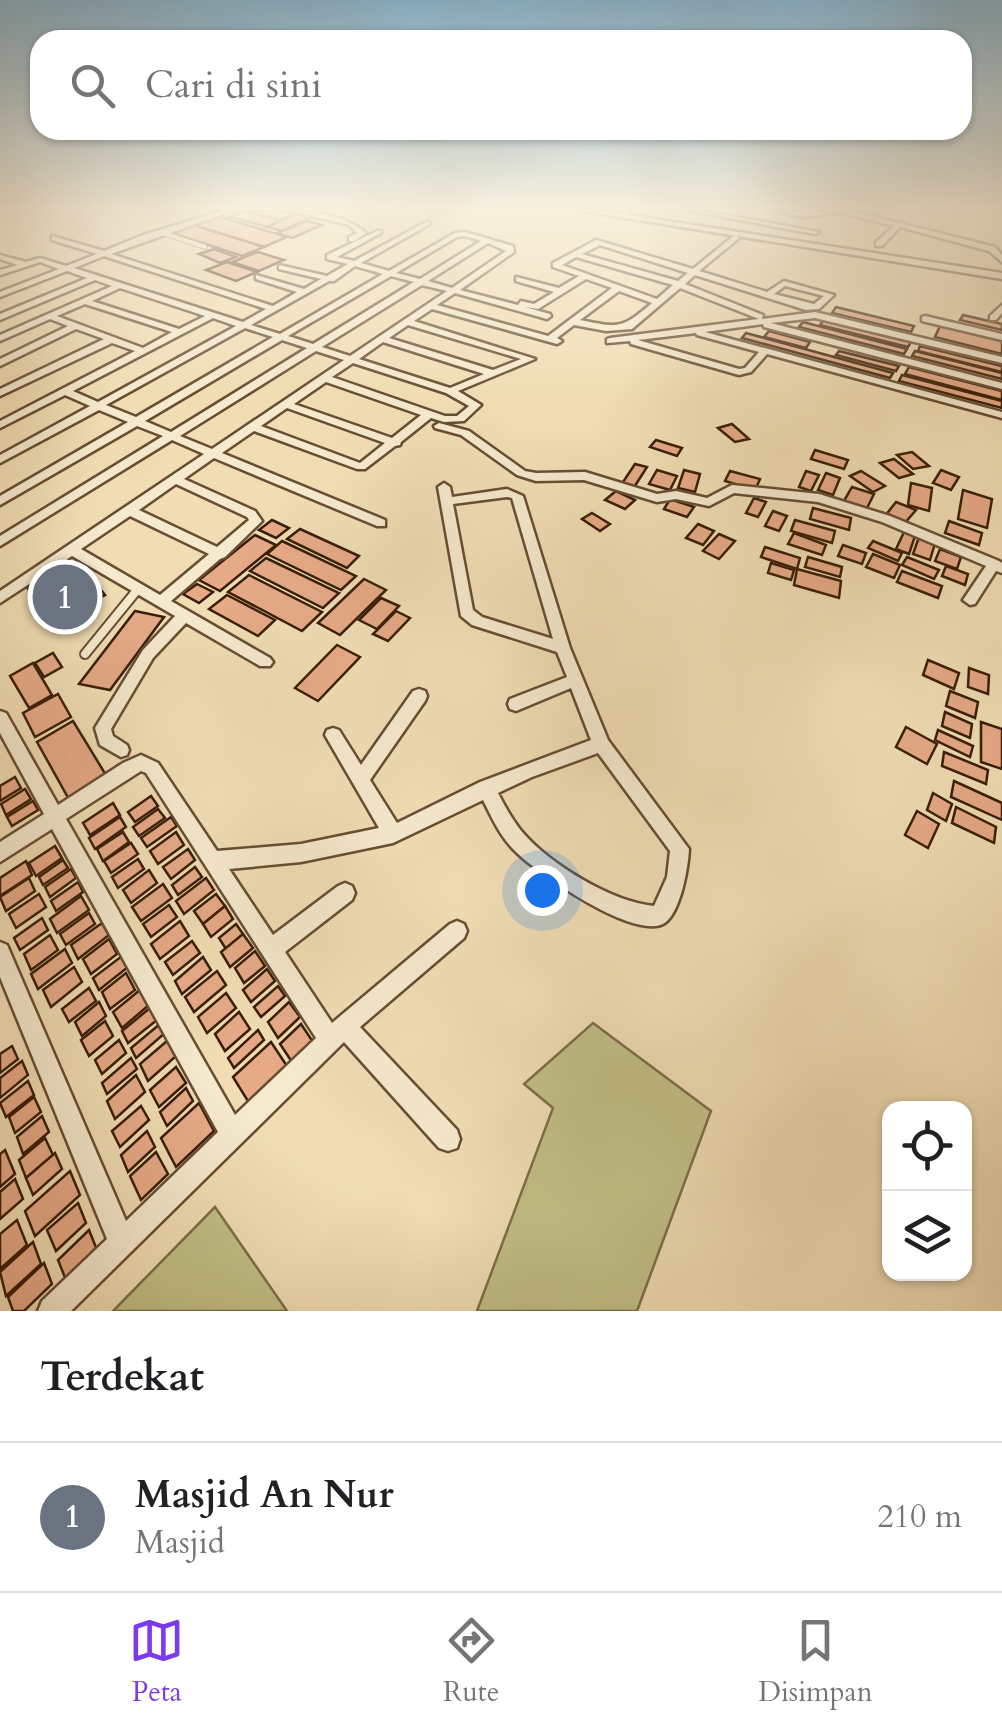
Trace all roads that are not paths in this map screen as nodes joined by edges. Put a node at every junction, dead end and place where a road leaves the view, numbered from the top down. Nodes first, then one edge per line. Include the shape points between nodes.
1 (25, 271) edge
2 (59, 271) edge
3 (79, 271) edge
4 (154, 271) edge
5 (299, 271) edge
6 (345, 271) edge
7 (378, 271) edge
8 (393, 271) edge
9 (440, 271) edge
10 (482, 271) edge
11 (566, 271) edge
12 (635, 271) edge
13 (693, 271) edge
14 (701, 271) edge
15 (970, 271) edge
16 (388, 274) junction
17 (96, 276) junction
18 (1002, 276) edge
19 (259, 277) dead end
20 (582, 277) junction
21 (42, 278) junction
22 (178, 278) junction
23 (331, 279) junction
24 (519, 279) dead end
25 (422, 283) junction
26 (678, 284) junction
27 (121, 285) junction
28 (617, 288) junction
29 (560, 291) junction
30 (306, 292) junction
31 (452, 292) junction
32 (146, 293) junction
33 (0, 294) edge
34 (769, 294) junction
35 (484, 300) junction
36 (719, 300) junction
37 (85, 301) junction
38 (658, 302) junction
39 (430, 306) junction
40 (1002, 308) edge
41 (276, 309) junction
42 (705, 313) dead end
43 (213, 315) junction
44 (0, 316) edge
45 (49, 316) junction
46 (547, 316) dead end
47 (993, 318) dead end
48 (759, 320) junction
49 (408, 322) junction
50 (574, 322) junction
51 (245, 325) junction
52 (76, 326) junction
53 (692, 330) junction
54 (180, 332) junction
55 (280, 337) junction
56 (913, 337) junction
57 (1002, 337) edge
58 (0, 338) edge
59 (112, 339) junction
60 (382, 339) junction
61 (626, 340) junction
62 (610, 342) dead end
63 (317, 349) junction
64 (765, 350) junction
65 (143, 351) junction
66 (352, 360) junction
67 (1002, 360) edge
68 (0, 363) edge
69 (492, 373) junction
70 (324, 378) junction
71 (1002, 386) edge
72 (63, 391) junction
73 (450, 392) junction
74 (0, 393) edge
75 (285, 404) junction
76 (97, 406) junction
77 (1002, 415) edge
78 (440, 417) junction
79 (136, 422) junction
80 (0, 426) edge
81 (252, 426) junction
82 (172, 437) junction
83 (396, 443) junction
84 (212, 454) junction
85 (0, 460) edge
86 (174, 479) junction
87 (0, 501) edge
88 (129, 510) junction
89 (381, 523) dead end
90 (0, 542) edge
91 (70, 549) junction
92 (220, 554) junction
93 (998, 566) edge
94 (4, 589) edge
95 (138, 589) junction
96 (970, 600) dead end
97 (160, 602) junction
98 (185, 615) junction
99 (563, 648) junction
100 (84, 654) dead end
101 (265, 662) dead end
102 (576, 680) junction
103 (419, 696) dead end
104 (516, 704) dead end
105 (0, 718) edge
106 (333, 735) dead end
107 (601, 744) junction
108 (121, 750) dead end
109 (360, 780) junction
110 (486, 788) junction
111 (58, 817) junction
112 (393, 834) junction
113 (0, 852) edge
114 (213, 861) junction
115 (345, 893) dead end
116 (457, 931) dead end
117 (272, 949) junction
118 (0, 952) edge
119 (337, 1033) junction
120 (232, 1133) junction
121 (448, 1139) dead end
122 (122, 1241) junction
123 (52, 1311) edge

1 - 21 street
2 - 21 street
3 - 17 street
4 - 22 street
5 - 23 street
6 - 23 street
7 - 16 street
8 - 16 street
9 - 25 street
10 - 31 street
11 - 20 street
12 - 26 street
13 - 26 street
14 - 34 street
15 - 18 street
16 - 25 street
16 - 55 street
17 - 27 street
17 - 44 street
19 - 30 street
20 - 28 street
20 - 29 street
21 - 33 street
22 - 32 street
22 - 41 street
23 - 30 street
24 - 29 street
25 - 31 street
25 - 63 street
26 - 36 street
26 - 38 street
27 - 32 street
27 - 37 street
28 - 38 street
28 - 50 street
29 - 35 street via 535,308
30 - 41 street
31 - 35 street
31 - 39 street
32 - 43 street
34 - 34 street via 811,307 832,296 784,282
35 - 46 street
36 - 42 street
36 - 48 street
37 - 45 street
37 - 54 street
38 - 50 street via 629,327
39 - 49 street
39 - 50 street via 553,340
40 - 47 street
41 - 51 street
43 - 51 street
43 - 54 street
45 - 52 street
45 - 58 street
48 - 53 street
48 - 56 street via 828,316
48 - 71 street
49 - 60 street
49 - 69 street via 530,358
51 - 55 street
51 - 76 street
52 - 59 street
52 - 68 street
53 - 61 street
53 - 64 street
54 - 65 street
55 - 63 street
55 - 79 street
56 - 57 street via 928,314
56 - 67 street
59 - 65 street
59 - 74 street
60 - 66 street
60 - 69 street
61 - 62 street
61 - 64 street via 739,372
63 - 66 street
63 - 82 street
64 - 77 street
65 - 72 street
66 - 70 street
66 - 73 street
69 - 73 street
70 - 75 street
70 - 78 street
72 - 76 street
72 - 80 street
73 - 78 street via 476,405 460,419
75 - 81 street
75 - 83 street
76 - 79 street
76 - 85 street
78 - 83 street
78 - 93 street via 435,424 465,433 505,466 536,477 586,476 656,498 710,502 732,489 819,498 886,518
79 - 82 street
79 - 87 street
81 - 83 street via 356,468
81 - 84 street
82 - 84 street
82 - 90 street
84 - 86 street
84 - 89 street
86 - 88 street
86 - 92 street via 256,519
88 - 91 street
88 - 92 street
91 - 94 street
91 - 95 street
92 - 97 street
93 - 96 street
95 - 97 street
95 - 100 lane
97 - 98 street
98 - 101 street
98 - 108 street via 148,654 103,728 106,740
99 - 99 street via 511,488 446,494 466,612
99 - 102 street
102 - 104 street
102 - 107 street
103 - 109 street
105 - 111 street
106 - 109 street
107 - 110 street
107 - 110 street via 680,849 677,878 657,916 638,914 580,886 524,847
109 - 112 street
110 - 112 street
111 - 113 street
111 - 114 street via 141,763 152,768
111 - 120 street
112 - 114 street via 301,853
114 - 117 street
115 - 117 street
116 - 119 street
117 - 119 street
118 - 122 street
119 - 120 street
119 - 121 street
120 - 122 street
122 - 123 street

